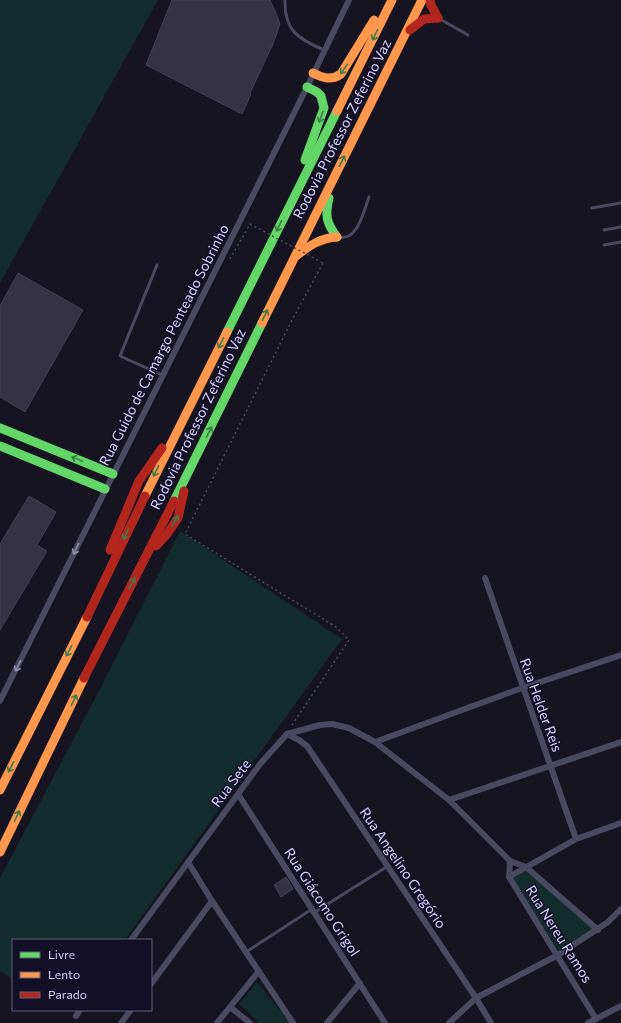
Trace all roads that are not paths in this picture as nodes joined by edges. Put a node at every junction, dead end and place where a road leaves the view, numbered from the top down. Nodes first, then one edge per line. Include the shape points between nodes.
1 (285, 0) edge
2 (349, 0) edge
3 (386, 0) edge
4 (392, 0) edge
5 (422, 0) edge
6 (430, 0) edge
7 (438, 18) junction
8 (406, 33) junction
9 (468, 35) dead end
10 (324, 50) junction
11 (314, 73) junction
12 (307, 87) junction
13 (332, 182) junction
14 (369, 197) dead end
15 (621, 203) edge
16 (288, 208) junction
17 (592, 208) dead end
18 (621, 227) edge
19 (604, 230) dead end
20 (337, 237) junction
21 (621, 242) edge
22 (604, 245) dead end
23 (293, 259) junction
24 (157, 265) dead end
25 (162, 375) junction
26 (0, 428) edge
27 (0, 446) edge
28 (113, 474) junction
29 (105, 489) junction
30 (485, 578) dead end
31 (621, 655) edge
32 (522, 688) junction
33 (0, 701) edge
34 (287, 734) junction
35 (375, 742) junction
36 (621, 742) edge
37 (550, 766) junction
38 (0, 790) edge
39 (238, 794) junction
40 (449, 800) junction
41 (621, 823) edge
42 (576, 838) junction
43 (0, 852) edge
44 (510, 861) junction
45 (188, 862) junction
46 (388, 866) junction
47 (526, 867) junction
48 (510, 877) junction
49 (212, 902) junction
50 (621, 909) edge
51 (314, 911) junction
52 (598, 930) junction
53 (132, 939) edge
54 (246, 952) junction
55 (558, 955) junction
56 (258, 971) junction
57 (152, 983) edge
58 (360, 983) junction
59 (476, 998) junction
60 (621, 1006) edge
61 (230, 1007) junction
62 (79, 1011) edge
63 (130, 1011) edge
64 (76, 1016) dead end
65 (596, 1018) junction
66 (122, 1023) edge
67 (217, 1023) edge
68 (250, 1023) edge
69 (293, 1023) edge
70 (327, 1023) edge
71 (385, 1023) edge
72 (449, 1023) edge
73 (491, 1023) edge
74 (588, 1023) edge

1 - 10 lane via 285,12 294,34
2 - 10 street, Rua Guido de Camargo Penteado Sobrinho
3 -> 11 main road via 341,74 331,80
4 -> 16 main road, Rodovia Professor Zeferino Vaz
5 - 8 main road, Rodovia Professor Zeferino Vaz
6 - 7 main road
7 - 8 main road via 424,19
7 - 9 lane
13 -> 8 main road, Rodovia Professor Zeferino Vaz
10 - 11 street, Rua Guido de Camargo Penteado Sobrinho
11 - 12 street, Rua Guido de Camargo Penteado Sobrinho
12 -> 16 main road via 320,94 324,100 324,108
12 - 25 street, Rua Guido de Camargo Penteado Sobrinho
13 - 20 main road via 326,221
13 - 23 main road, Rodovia Professor Zeferino Vaz
14 - 20 lane via 354,233 348,238
15 - 17 lane
16 -> 38 main road, Rodovia Professor Zeferino Vaz
18 - 19 lane
20 - 23 main road via 320,239
21 - 22 lane
43 -> 23 main road, Rodovia Professor Zeferino Vaz
24 - 25 lane via 120,356
25 - 28 street, Rua Guido de Camargo Penteado Sobrinho
28 -> 26 main road
27 - 29 main road
28 - 29 street, Rua Guido de Camargo Penteado Sobrinho
29 -> 33 street, Rua Guido de Camargo Penteado Sobrinho
30 - 32 street, Rua Helder Reis
31 - 32 street
32 - 35 street
32 - 37 street, Rua Helder Reis
34 - 35 street via 332,724 349,728
34 - 39 street, Rua Sete
34 - 46 street, Rua Angelino Gregório via 308,746
35 - 40 street
36 - 37 street
37 - 40 street
37 - 42 street, Rua Helder Reis
39 - 45 street, Rua Sete
39 - 51 street, Rua Giácomo Grigol
40 - 44 street
41 - 42 street
42 - 47 street
44 - 47 street
44 - 48 street, Rua Nereu Ramos
45 - 49 street
45 - 53 street, Rua Sete
46 - 51 lane
46 - 59 street, Rua Angelino Gregório
47 - 48 street
47 - 52 street
48 - 55 street, Rua Nereu Ramos
49 - 54 street
49 - 57 street
50 - 52 street
51 - 54 lane
51 - 58 street, Rua Giácomo Grigol
52 - 55 street
54 - 56 street
55 - 59 street
55 - 65 street, Rua Nereu Ramos
56 - 61 street
56 - 69 street
58 - 70 street
58 - 71 street, Rua Giácomo Grigol
59 - 72 street
59 - 73 street, Rua Angelino Gregório
60 - 65 street
61 - 67 street
61 - 68 street
62 - 64 street
63 - 66 street
65 - 74 street

